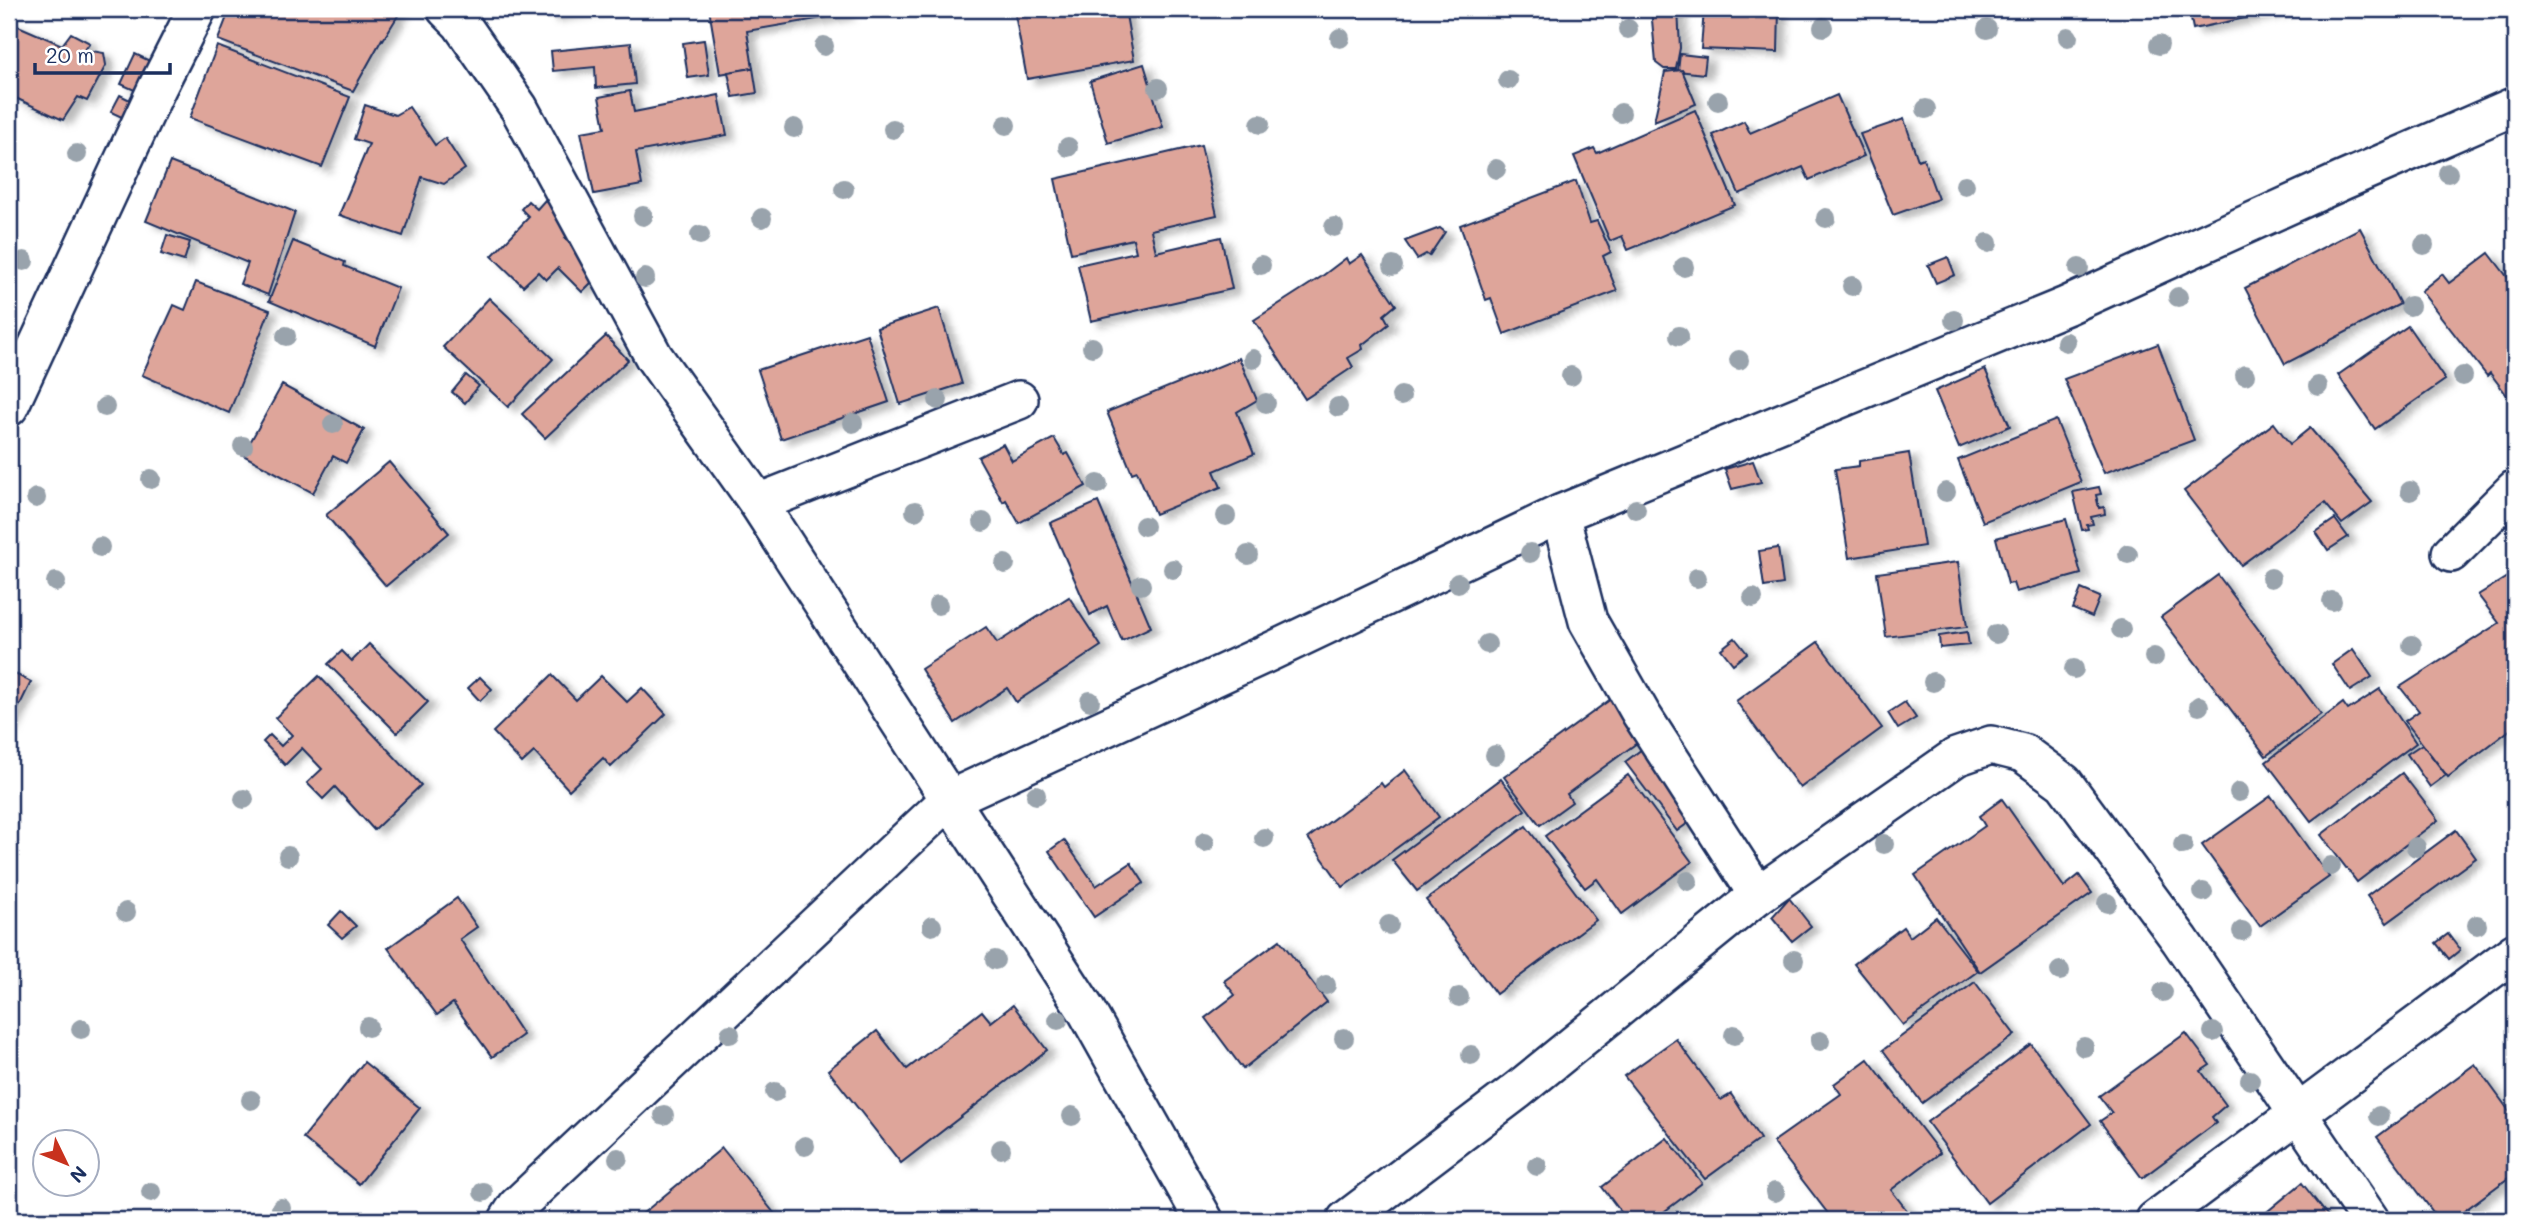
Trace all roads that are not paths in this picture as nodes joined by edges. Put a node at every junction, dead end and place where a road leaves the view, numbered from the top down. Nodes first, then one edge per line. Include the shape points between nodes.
1 (197, 9) edge
2 (446, 9) edge
3 (2515, 106) edge
4 (1018, 400) dead end
5 (9, 407) edge
6 (2515, 489) edge
7 (758, 503) junction
8 (1560, 514) junction
9 (2451, 553) dead end
10 (950, 799) junction
11 (1758, 895) junction
12 (2515, 951) edge
13 (2298, 1113) junction
14 (508, 1220) edge
15 (1205, 1220) edge
16 (1346, 1220) edge
17 (2155, 1220) edge
18 (2370, 1220) edge

1 - 5 street
2 - 7 street via 519,108 654,357
3 - 8 street via 2066,306
4 - 7 street
6 - 9 street
7 - 10 street
8 - 10 street
8 - 11 street via 1588,621 1641,714
10 - 14 street via 517,1206
10 - 15 street via 1086,1010
11 - 13 street via 1956,757 1991,745 2023,753 2064,783
11 - 16 street via 1518,1090
12 - 13 street
13 - 17 street
13 - 18 street

